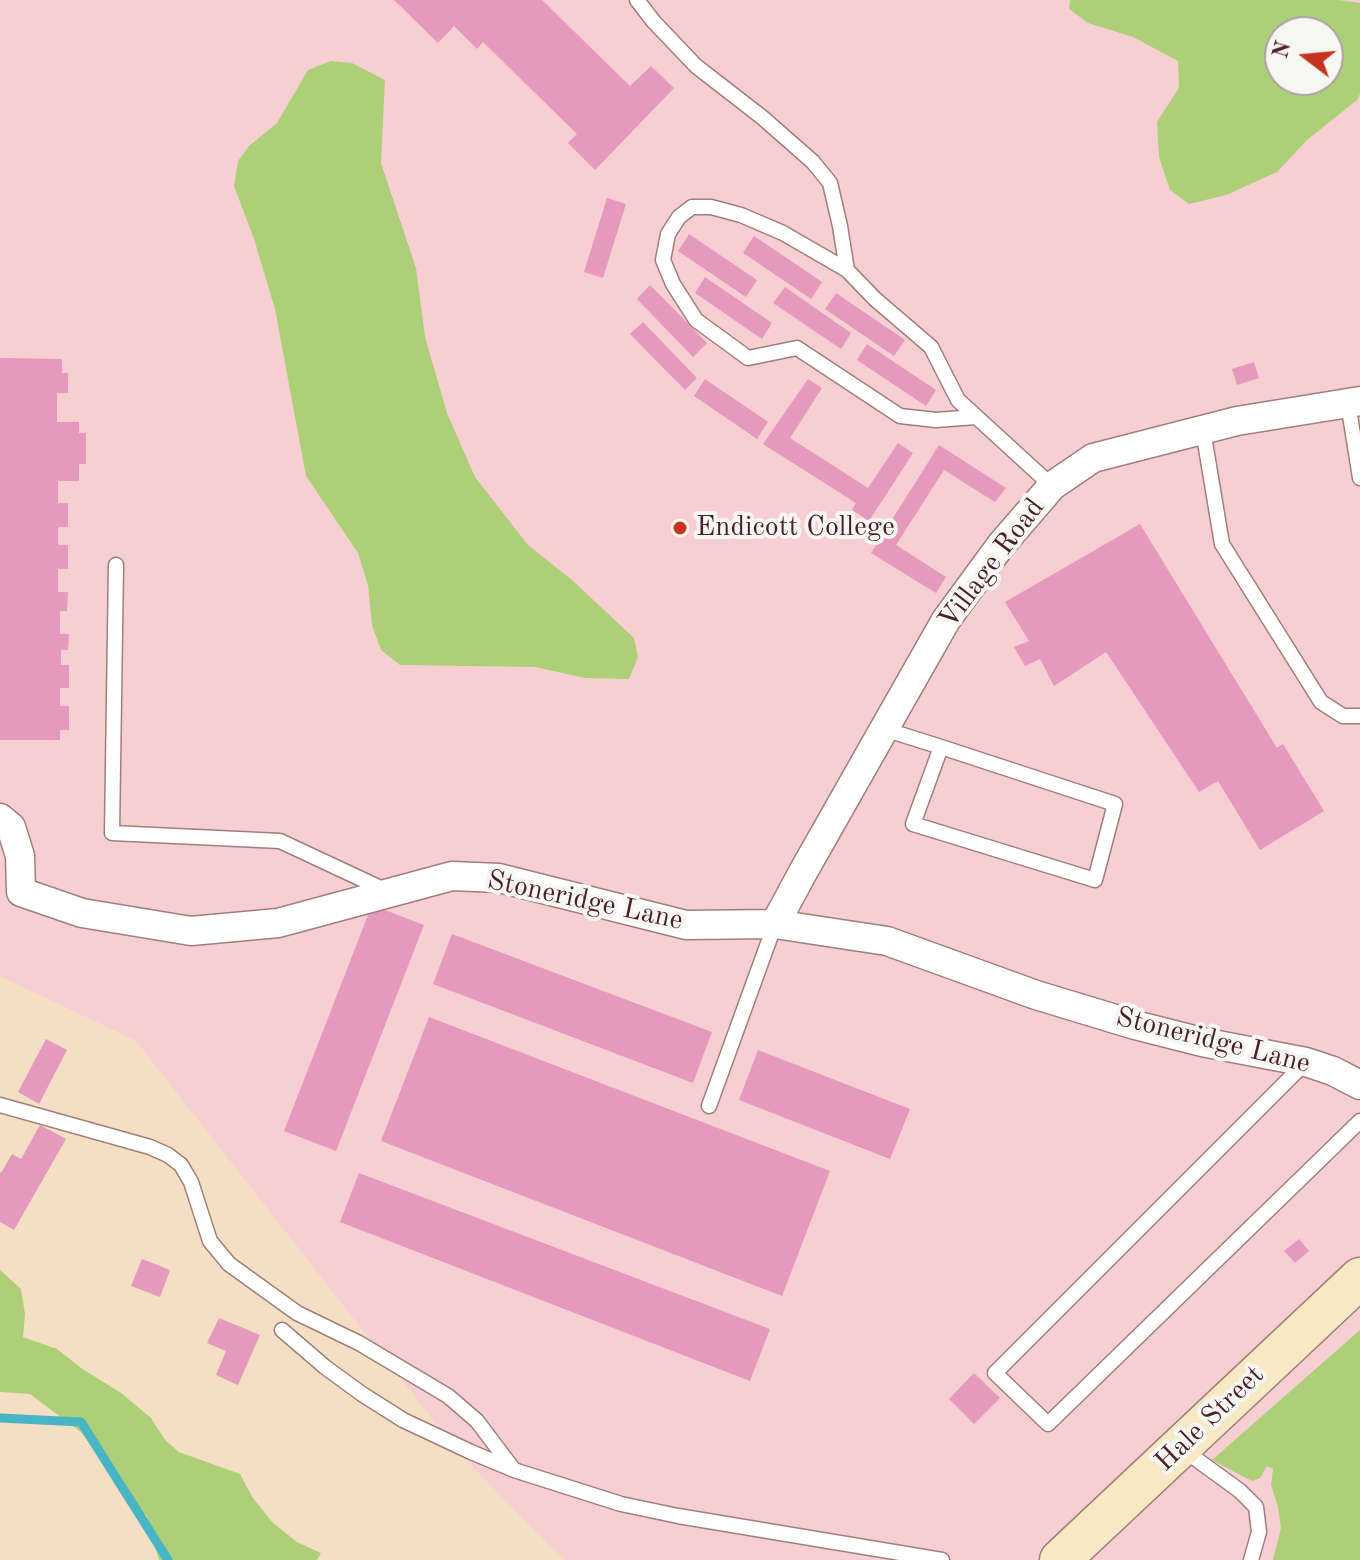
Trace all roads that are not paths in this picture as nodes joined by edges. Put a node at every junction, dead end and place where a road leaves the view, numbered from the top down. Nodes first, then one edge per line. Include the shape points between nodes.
1 (637, 0) edge
2 (847, 270) junction
3 (1354, 402) edge
4 (976, 417) junction
5 (1203, 430) junction
6 (1360, 478) edge
7 (1052, 486) junction
8 (116, 565) dead end
9 (1360, 716) edge
10 (884, 729) junction
11 (941, 747) junction
12 (0, 818) edge
13 (391, 892) junction
14 (775, 924) junction
15 (1306, 1062) junction
16 (1360, 1085) edge
17 (0, 1105) edge
18 (709, 1106) dead end
19 (1360, 1121) edge
20 (1360, 1278) edge
21 (282, 1330) dead end
22 (1181, 1447) junction
23 (514, 1470) junction
24 (942, 1560) edge
25 (1060, 1560) edge
26 (1251, 1560) edge

1 - 2 lane via 696,66 763,118 830,183
2 - 4 lane via 931,347 958,400
2 - 4 lane via 783,233 711,207 692,207 679,217 668,234 663,260 696,320 748,358 797,348 900,416
3 - 5 street, Village Road
3 - 6 lane
4 - 7 lane
5 - 7 street, Village Road via 1093,458
5 - 9 lane via 1222,544 1321,702 1343,716
7 - 10 street, Village Road via 946,620
8 - 13 lane via 112,833 280,841
10 - 11 lane
10 - 14 street, Village Road
11 - 11 lane via 1115,804 1095,880 913,824
12 - 13 street, Stoneridge Lane via 11,827 20,856 21,892 82,913 191,931 278,923
13 - 14 street, Stoneridge Lane via 452,876 499,878 686,925
14 - 15 street, Stoneridge Lane via 887,941 1135,1025
14 - 18 lane
15 - 16 street, Stoneridge Lane
15 - 19 lane via 995,1373 1048,1424
17 - 23 lane via 168,1155 191,1182 210,1241 229,1264 297,1313 448,1396 477,1421
20 - 22 main road, Hale Street
21 - 23 lane via 325,1367 403,1420
22 - 25 main road, Hale Street
22 - 26 lane via 1256,1507 1259,1532
23 - 24 lane via 650,1510

